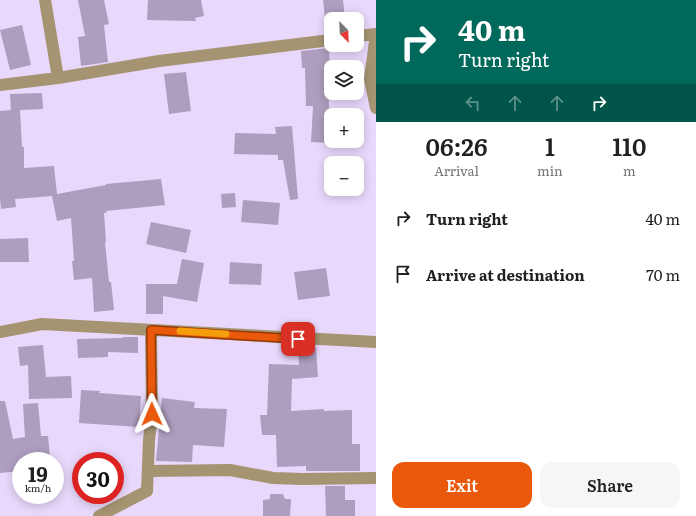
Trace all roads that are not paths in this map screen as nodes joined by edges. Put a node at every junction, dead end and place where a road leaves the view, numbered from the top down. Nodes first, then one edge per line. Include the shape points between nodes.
1 (45, 0) edge
2 (376, 34) edge
3 (364, 35) edge
4 (324, 41) edge
5 (58, 78) junction
6 (0, 85) edge
7 (376, 108) edge
8 (151, 330) junction
9 (0, 332) edge
10 (376, 342) edge
11 (148, 472) junction
12 (376, 478) edge
13 (99, 516) edge

1 - 5 street
2 - 3 street
2 - 7 street via 370,79
4 - 5 street via 159,61
5 - 6 street
8 - 9 street via 42,324
8 - 10 street
8 - 11 street via 152,414
11 - 12 street via 230,470 273,478
11 - 13 street via 147,491

